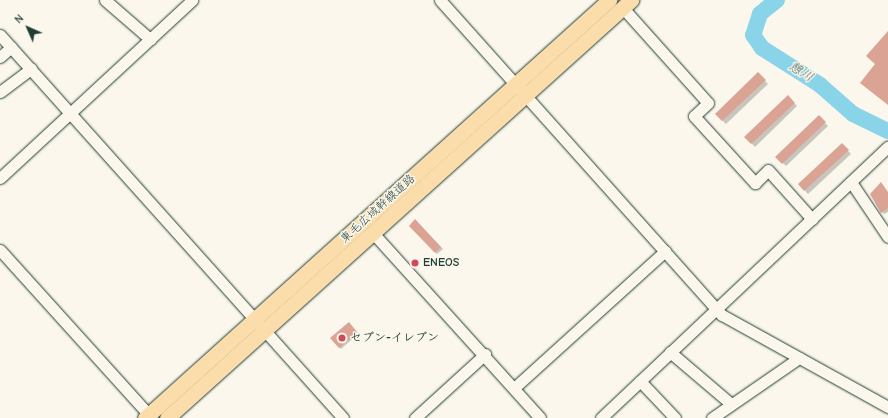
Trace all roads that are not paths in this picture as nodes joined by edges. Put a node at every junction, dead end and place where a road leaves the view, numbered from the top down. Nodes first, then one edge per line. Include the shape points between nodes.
1 (105, 0) edge
2 (192, 0) edge
3 (440, 0) edge
4 (609, 0) edge
5 (627, 4) edge
6 (0, 35) edge
7 (150, 39) junction
8 (11, 47) junction
9 (0, 57) edge
10 (31, 69) junction
11 (522, 89) junction
12 (0, 92) edge
13 (70, 113) junction
14 (888, 147) edge
15 (0, 178) edge
16 (851, 182) junction
17 (812, 219) junction
18 (373, 233) junction
19 (888, 237) edge
20 (0, 250) edge
21 (665, 251) junction
22 (716, 309) junction
23 (259, 324) junction
24 (670, 352) junction
25 (485, 354) junction
26 (799, 358) junction
27 (640, 381) junction
28 (514, 388) junction
29 (731, 404) junction
30 (888, 407) edge
31 (147, 416) edge
32 (167, 418) edge
33 (343, 418) edge
34 (415, 418) edge
35 (540, 418) edge
36 (601, 418) edge
37 (675, 418) edge
38 (712, 418) edge

1 - 7 street
2 - 7 street
3 - 11 street
4 - 11 highway, 東毛広域幹線道路
5 - 11 highway, 東毛広域幹線道路
5 - 17 street via 708,103 694,116 755,183 768,170
6 - 8 street
7 - 13 street
8 - 9 street
8 - 10 street
10 - 12 street
10 - 13 street
11 - 18 highway, 東毛広域幹線道路
11 - 21 street
11 - 23 highway, 東毛広域幹線道路
13 - 15 street
13 - 23 street
14 - 16 street
16 - 17 street
16 - 19 street
17 - 22 street
18 - 23 highway, 東毛広域幹線道路
18 - 25 street
20 - 31 street
21 - 22 street
21 - 28 street
22 - 24 street
22 - 26 street
23 - 31 highway, 東毛広域幹線道路
23 - 32 highway, 東毛広域幹線道路
23 - 33 street
24 - 27 street
24 - 29 street
25 - 28 street
25 - 34 street
26 - 29 street
26 - 30 street
27 - 36 street
27 - 37 street
28 - 35 street
29 - 38 street

